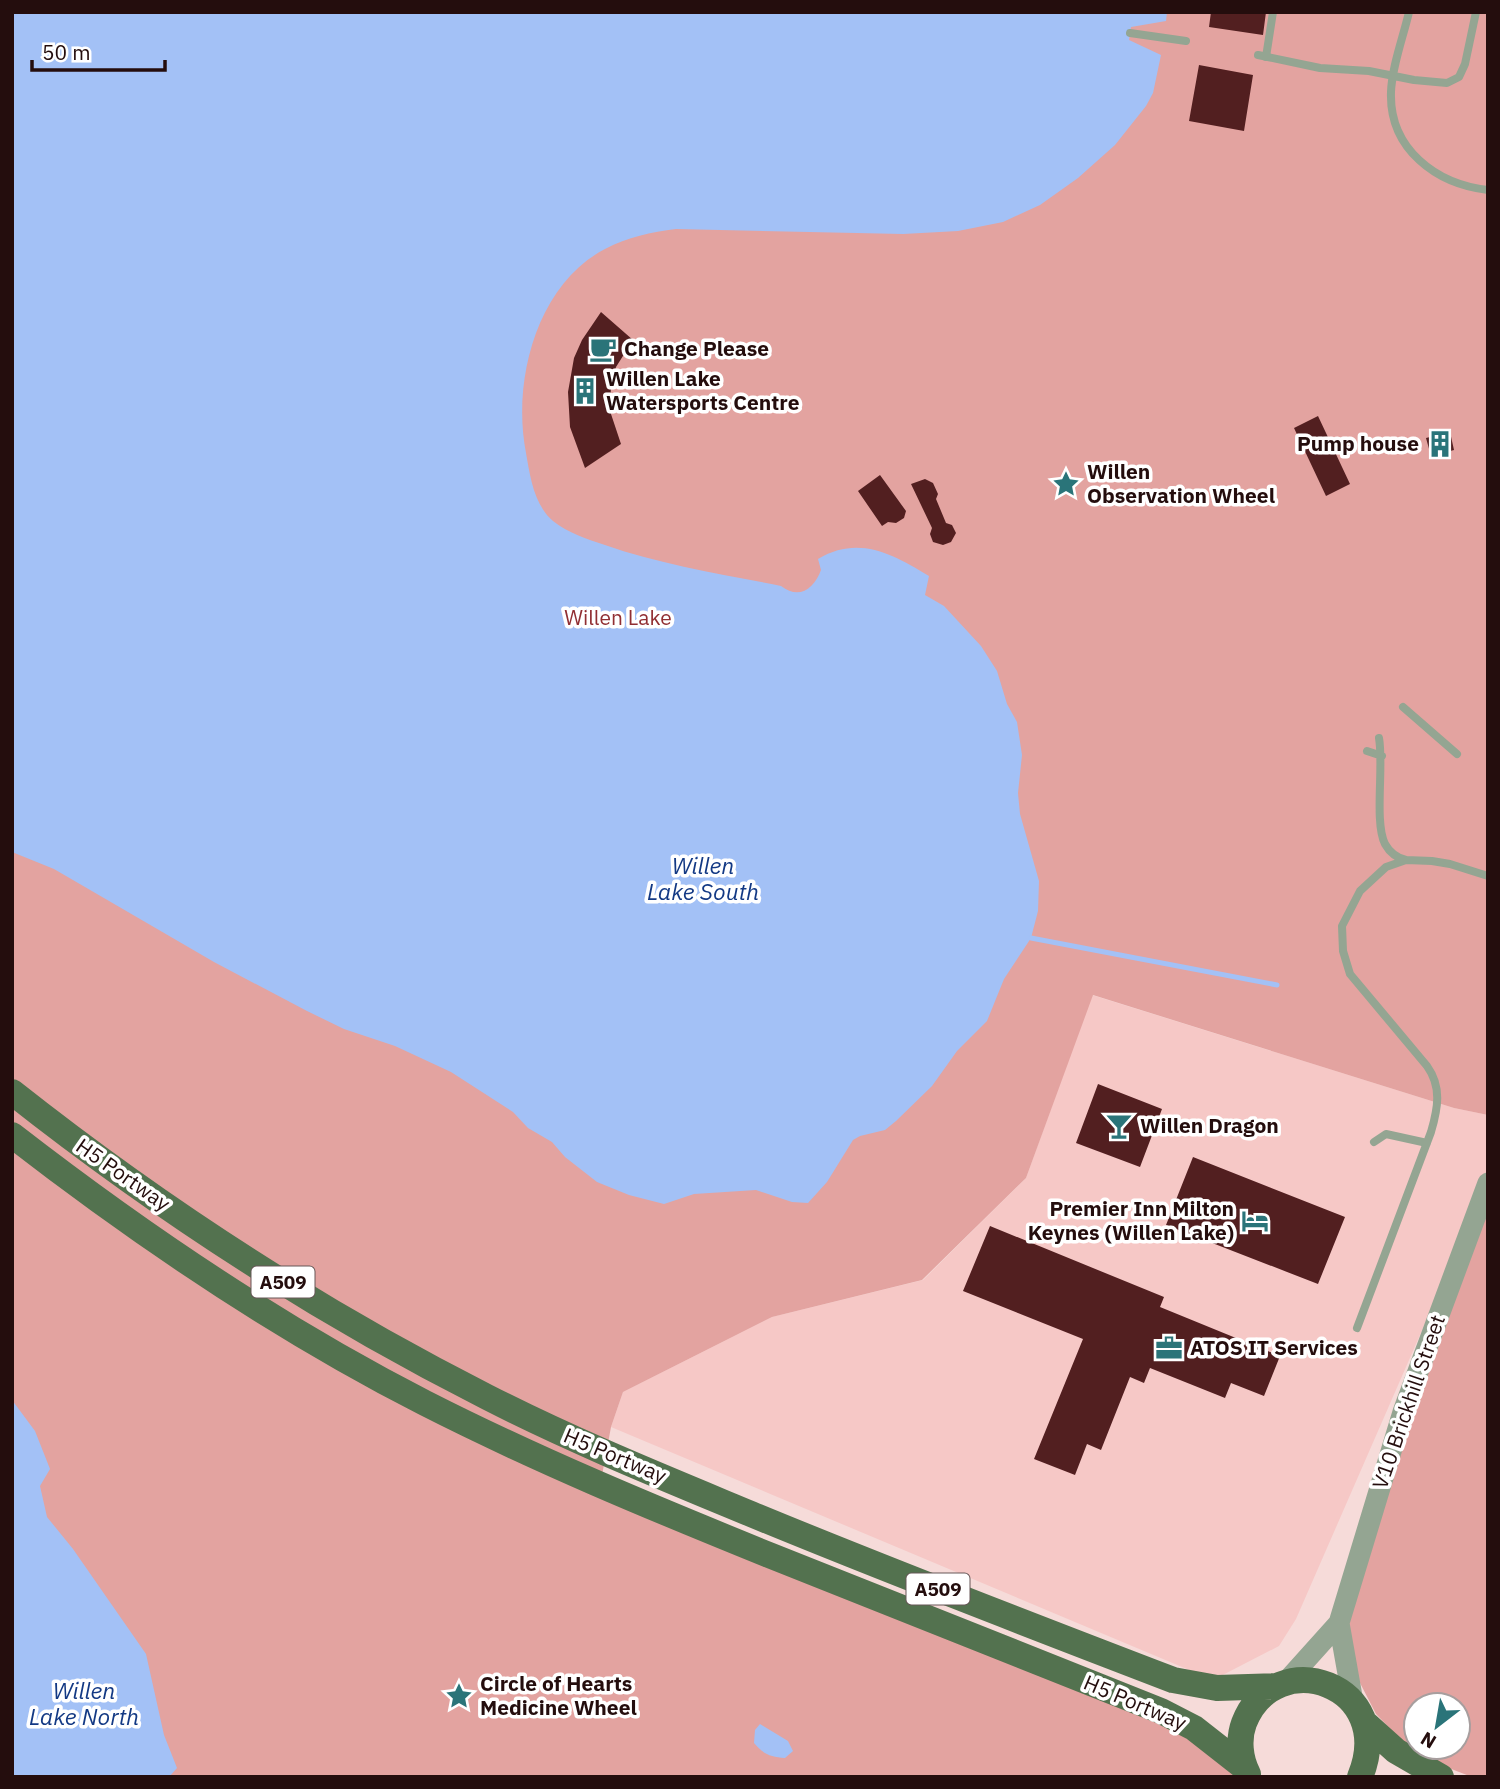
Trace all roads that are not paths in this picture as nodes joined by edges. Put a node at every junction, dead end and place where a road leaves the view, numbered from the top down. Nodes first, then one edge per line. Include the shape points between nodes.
1 (1273, 12) edge
2 (1409, 12) edge
3 (1476, 12) edge
4 (1130, 33) dead end
5 (1186, 41) dead end
6 (1393, 76) junction
7 (1488, 190) edge
8 (1403, 707) dead end
9 (1379, 738) dead end
10 (1367, 751) dead end
11 (1457, 754) dead end
12 (1382, 756) junction
13 (1406, 860) junction
14 (1470, 872) junction
15 (1488, 876) edge
16 (1488, 882) edge
17 (12, 1092) edge
18 (12, 1135) edge
19 (1374, 1142) dead end
20 (1427, 1143) junction
21 (1488, 1183) edge
22 (1357, 1328) dead end
23 (1339, 1623) junction
24 (1281, 1684) junction
25 (1359, 1713) junction
26 (1247, 1772) edge
27 (1360, 1777) edge
28 (1441, 1777) edge

1 - 6 lane via 1262,56
2 - 6 lane
3 - 6 lane via 1459,77 1447,83
4 - 5 lane
6 - 7 lane via 1391,106 1416,159 1460,186
8 - 11 lane
9 - 12 lane
10 - 12 lane
12 - 13 lane via 1383,837 1394,855
13 - 14 lane via 1450,864
13 - 20 lane via 1385,867 1360,891 1342,926 1342,938 1350,974 1433,1075 1437,1112
14 - 15 lane
14 - 16 lane
17 - 24 main road, H5 Portway / A509 via 76,1142 260,1268 390,1346 573,1439 1173,1680 1217,1688
18 - 26 main road, H5 Portway / A509 via 228,1288 422,1402 600,1486 1161,1711 1194,1728
19 - 20 lane via 1386,1134
20 - 22 lane
21 - 23 street, V10 Brickhill Street via 1403,1412
23 - 24 street, V10 Brickhill Street
23 - 25 street, V10 Brickhill Street
24 - 25 main road, A509 via 1322,1682 1339,1690
24 - 26 main road, A509 via 1260,1697 1248,1712 1240,1749
25 - 27 main road via 1369,1742
25 - 28 main road, A509 via 1396,1751

